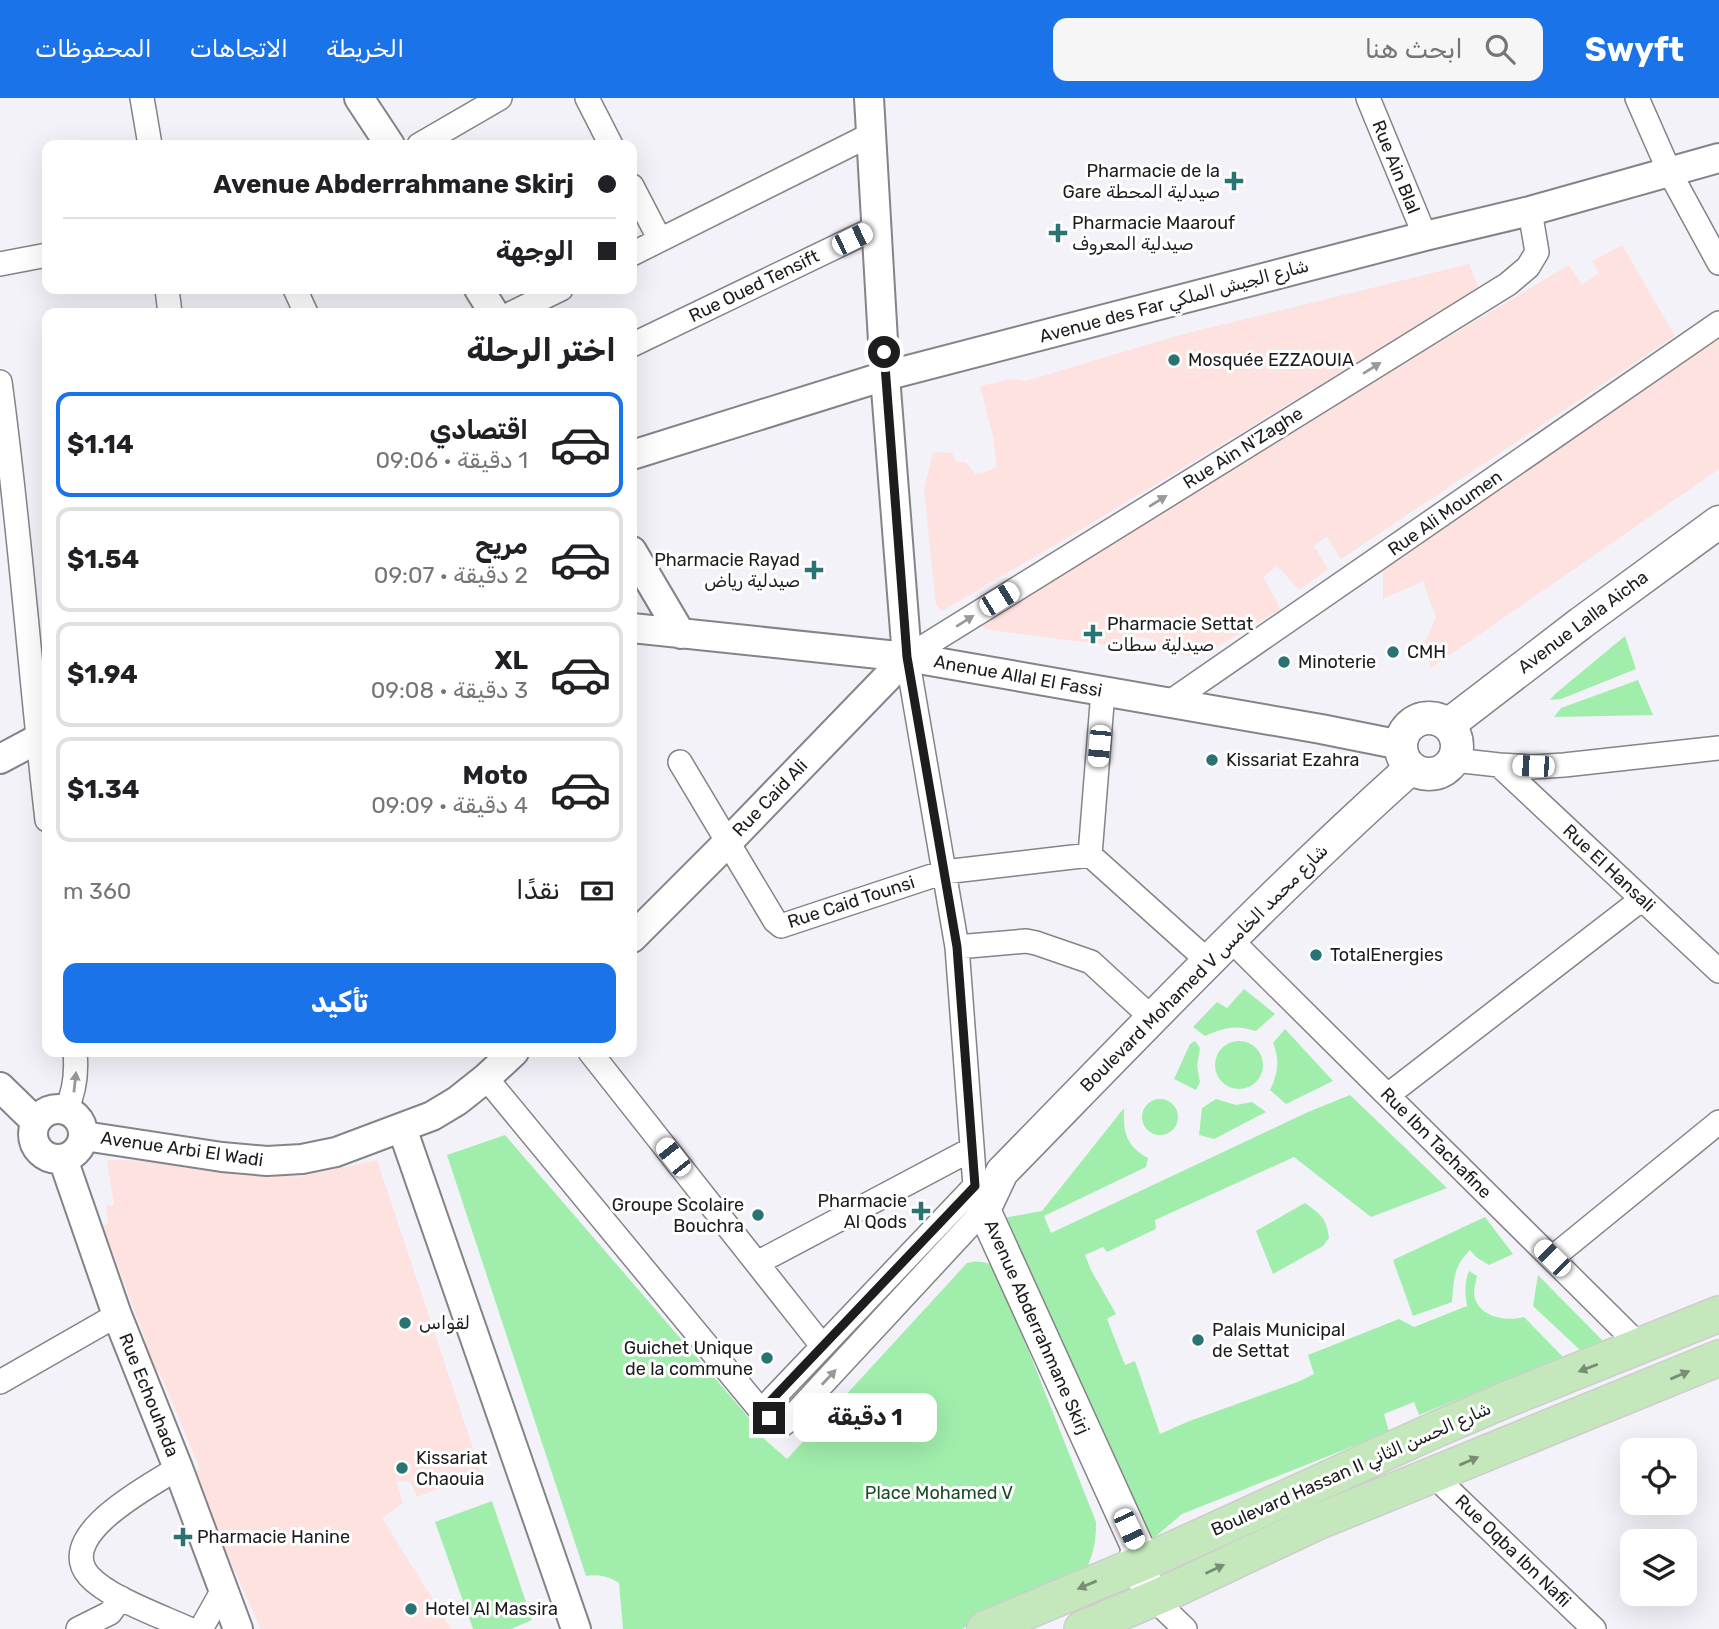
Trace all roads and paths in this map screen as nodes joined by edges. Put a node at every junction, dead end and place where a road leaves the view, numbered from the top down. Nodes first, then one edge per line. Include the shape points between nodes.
1 (142, 98) edge
2 (359, 98) edge
3 (500, 98) edge
4 (587, 98) edge
5 (869, 98) edge
6 (1368, 98) edge
7 (1637, 98) edge
8 (870, 135) junction
9 (149, 140) edge
10 (387, 140) edge
11 (428, 140) edge
12 (608, 140) edge
13 (1719, 159) edge
14 (1670, 173) junction
15 (637, 196) edge
16 (1530, 211) junction
17 (877, 227) junction
18 (1425, 236) junction
19 (660, 240) junction
20 (637, 252) edge
21 (42, 256) edge
22 (1719, 263) edge
23 (0, 264) edge
24 (551, 294) edge
25 (522, 308) edge
26 (1719, 323) edge
27 (637, 343) edge
28 (886, 376) junction
29 (0, 382) edge
30 (637, 453) edge
31 (1719, 522) edge
32 (637, 559) edge
33 (637, 629) edge
34 (681, 634) junction
35 (907, 657) junction
36 (1103, 691) junction
37 (1170, 702) junction
38 (1448, 725) junction
39 (42, 736) edge
40 (1719, 748) edge
41 (1406, 757) junction
42 (0, 759) edge
43 (1454, 760) junction
44 (680, 762) dead end
45 (1499, 765) junction
46 (728, 842) junction
47 (1090, 855) junction
48 (944, 872) junction
49 (1642, 899) junction
50 (637, 933) edge
51 (957, 947) junction
52 (1219, 950) junction
53 (1719, 971) edge
54 (1153, 1019) junction
55 (75, 1057) edge
56 (509, 1057) edge
57 (594, 1057) edge
58 (486, 1078) junction
59 (0, 1087) edge
60 (1388, 1095) junction
61 (65, 1110) junction
62 (36, 1122) junction
63 (1719, 1122) edge
64 (402, 1128) junction
65 (84, 1136) junction
66 (972, 1149) junction
67 (63, 1159) junction
68 (987, 1189) junction
69 (1552, 1258) junction
70 (757, 1263) junction
71 (1719, 1314) edge
72 (117, 1315) junction
73 (824, 1344) junction
74 (1641, 1347) junction
75 (1719, 1358) edge
76 (0, 1382) edge
77 (761, 1411) junction
78 (178, 1468) junction
79 (1432, 1474) junction
80 (1143, 1556) junction
81 (225, 1588) junction
82 (1162, 1595) junction
83 (121, 1598) junction
84 (78, 1629) edge
85 (189, 1629) edge
86 (201, 1629) edge
87 (238, 1629) edge
88 (576, 1629) edge
89 (985, 1629) edge
90 (1082, 1629) edge
91 (1185, 1629) edge
92 (1594, 1629) edge

1 - 9 street
2 - 10 street
3 - 11 street
4 - 12 street
5 - 8 street, Avenue Abderrahmane Skirj
6 - 18 street, Rue Ain Blal
7 - 14 street
8 - 17 street, Avenue Abderrahmane Skirj
8 - 19 street
13 - 14 street, Avenue des Far شارع الجيش الملكي
14 - 16 street, Avenue des Far شارع الجيش الملكي
14 - 22 street
15 - 19 street
16 - 18 street, Avenue des Far شارع الجيش الملكي
35 -> 16 street, Rue Ain N'Zaghe via 1508,284 1537,252
17 - 27 street, Rue Oued Tensift
17 - 28 street, Avenue Abderrahmane Skirj
18 - 28 street, Avenue des Far شارع الجيش الملكي
19 - 20 street
21 - 23 street
24 - 25 street
26 - 37 street, Rue Ali Moumen
28 - 30 street, Avenue des Far شارع الجيش الملكي
28 - 35 street, Avenue Abderrahmane Skirj
29 - 39 street
31 - 38 main road, Avenue Lalla Aicha
32 - 34 street
33 - 34 street, Anenue Allal El Fassi
34 - 35 street, Anenue Allal El Fassi
35 - 36 street, Anenue Allal El Fassi
35 - 46 street, Rue Caid Ali
35 - 48 street, Avenue Abderrahmane Skirj
36 - 37 street, Anenue Allal El Fassi
36 - 47 street
37 - 41 street, Anenue Allal El Fassi via 1321,729
38 - 41 main road via 1424,718 1412,723 1404,733
38 - 43 main road via 1458,747
39 - 42 street
40 - 45 street via 1564,765
41 - 43 main road via 1422,774 1435,774
41 - 52 main road, Boulevard Mohamed V شارع محمد الخامس via 1347,825
43 - 45 street
44 - 46 street, Rue Caid Tounsi
45 - 49 street, Rue El Hansali
46 - 48 street, Rue Caid Tounsi via 781,926
46 - 50 street, Rue Caid Ali
47 - 48 street
47 - 52 street, Rue Ibn Tachafine
48 - 51 street, Avenue Abderrahmane Skirj
49 - 53 street, Rue El Hansali
49 - 60 street
51 - 54 street via 1026,941 1086,960
51 - 66 street, Avenue Abderrahmane Skirj
52 - 54 main road, Boulevard Mohamed V شارع محمد الخامس
52 - 60 street, Rue Ibn Tachafine
54 - 68 main road, Boulevard Mohamed V شارع محمد الخامس
61 -> 55 street via 76,1080
56 - 58 street
57 - 70 street
58 - 64 street via 432,1116
58 - 77 street
59 - 62 street
60 - 69 street, Rue Ibn Tachafine
61 - 62 street via 44,1114
61 - 65 street via 82,1125
62 - 67 street via 35,1144 52,1159
63 - 69 street
64 - 65 street, Avenue Arbi El Wadi via 336,1152 267,1161
64 - 88 street
65 - 67 street via 73,1155
66 - 68 street, Avenue Abderrahmane Skirj
66 - 70 street
67 - 72 street, Rue Echouhada
68 - 73 street, Boulevard Mohamed V شارع محمد الخامس
77 -> 68 street, Boulevard Mohamed V شارع محمد الخامس via 776,1424 786,1422
68 - 80 main road, Avenue Abderrahmane Skirj
69 - 74 street, Rue Ibn Tachafine
70 - 73 street
71 - 74 main road, Boulevard Hassan II شارع الحسن الثاني
72 - 76 street
72 - 78 street, Rue Echouhada
73 - 77 street, Boulevard Mohamed V شارع محمد الخامس
74 -> 80 main road, Boulevard Hassan II شارع الحسن الثاني via 1505,1400
79 -> 75 main road, Boulevard Hassan II شارع الحسن الثاني
78 - 81 street, Rue Echouhada
78 - 83 street via 117,1508 84,1543 81,1554 87,1574
82 -> 79 main road, Boulevard Hassan II شارع الحسن الثاني
79 - 92 street, Rue Oqba Ibn Nafii
80 - 82 main road, Avenue Abderrahmane Skirj
80 -> 89 main road, Boulevard Hassan II شارع الحسن الثاني
81 - 86 street
81 - 87 street, Rue Echouhada
82 - 90 main road, Boulevard Hassan II شارع الحسن الثاني
82 - 91 street
83 - 84 street via 110,1613
83 - 85 street

